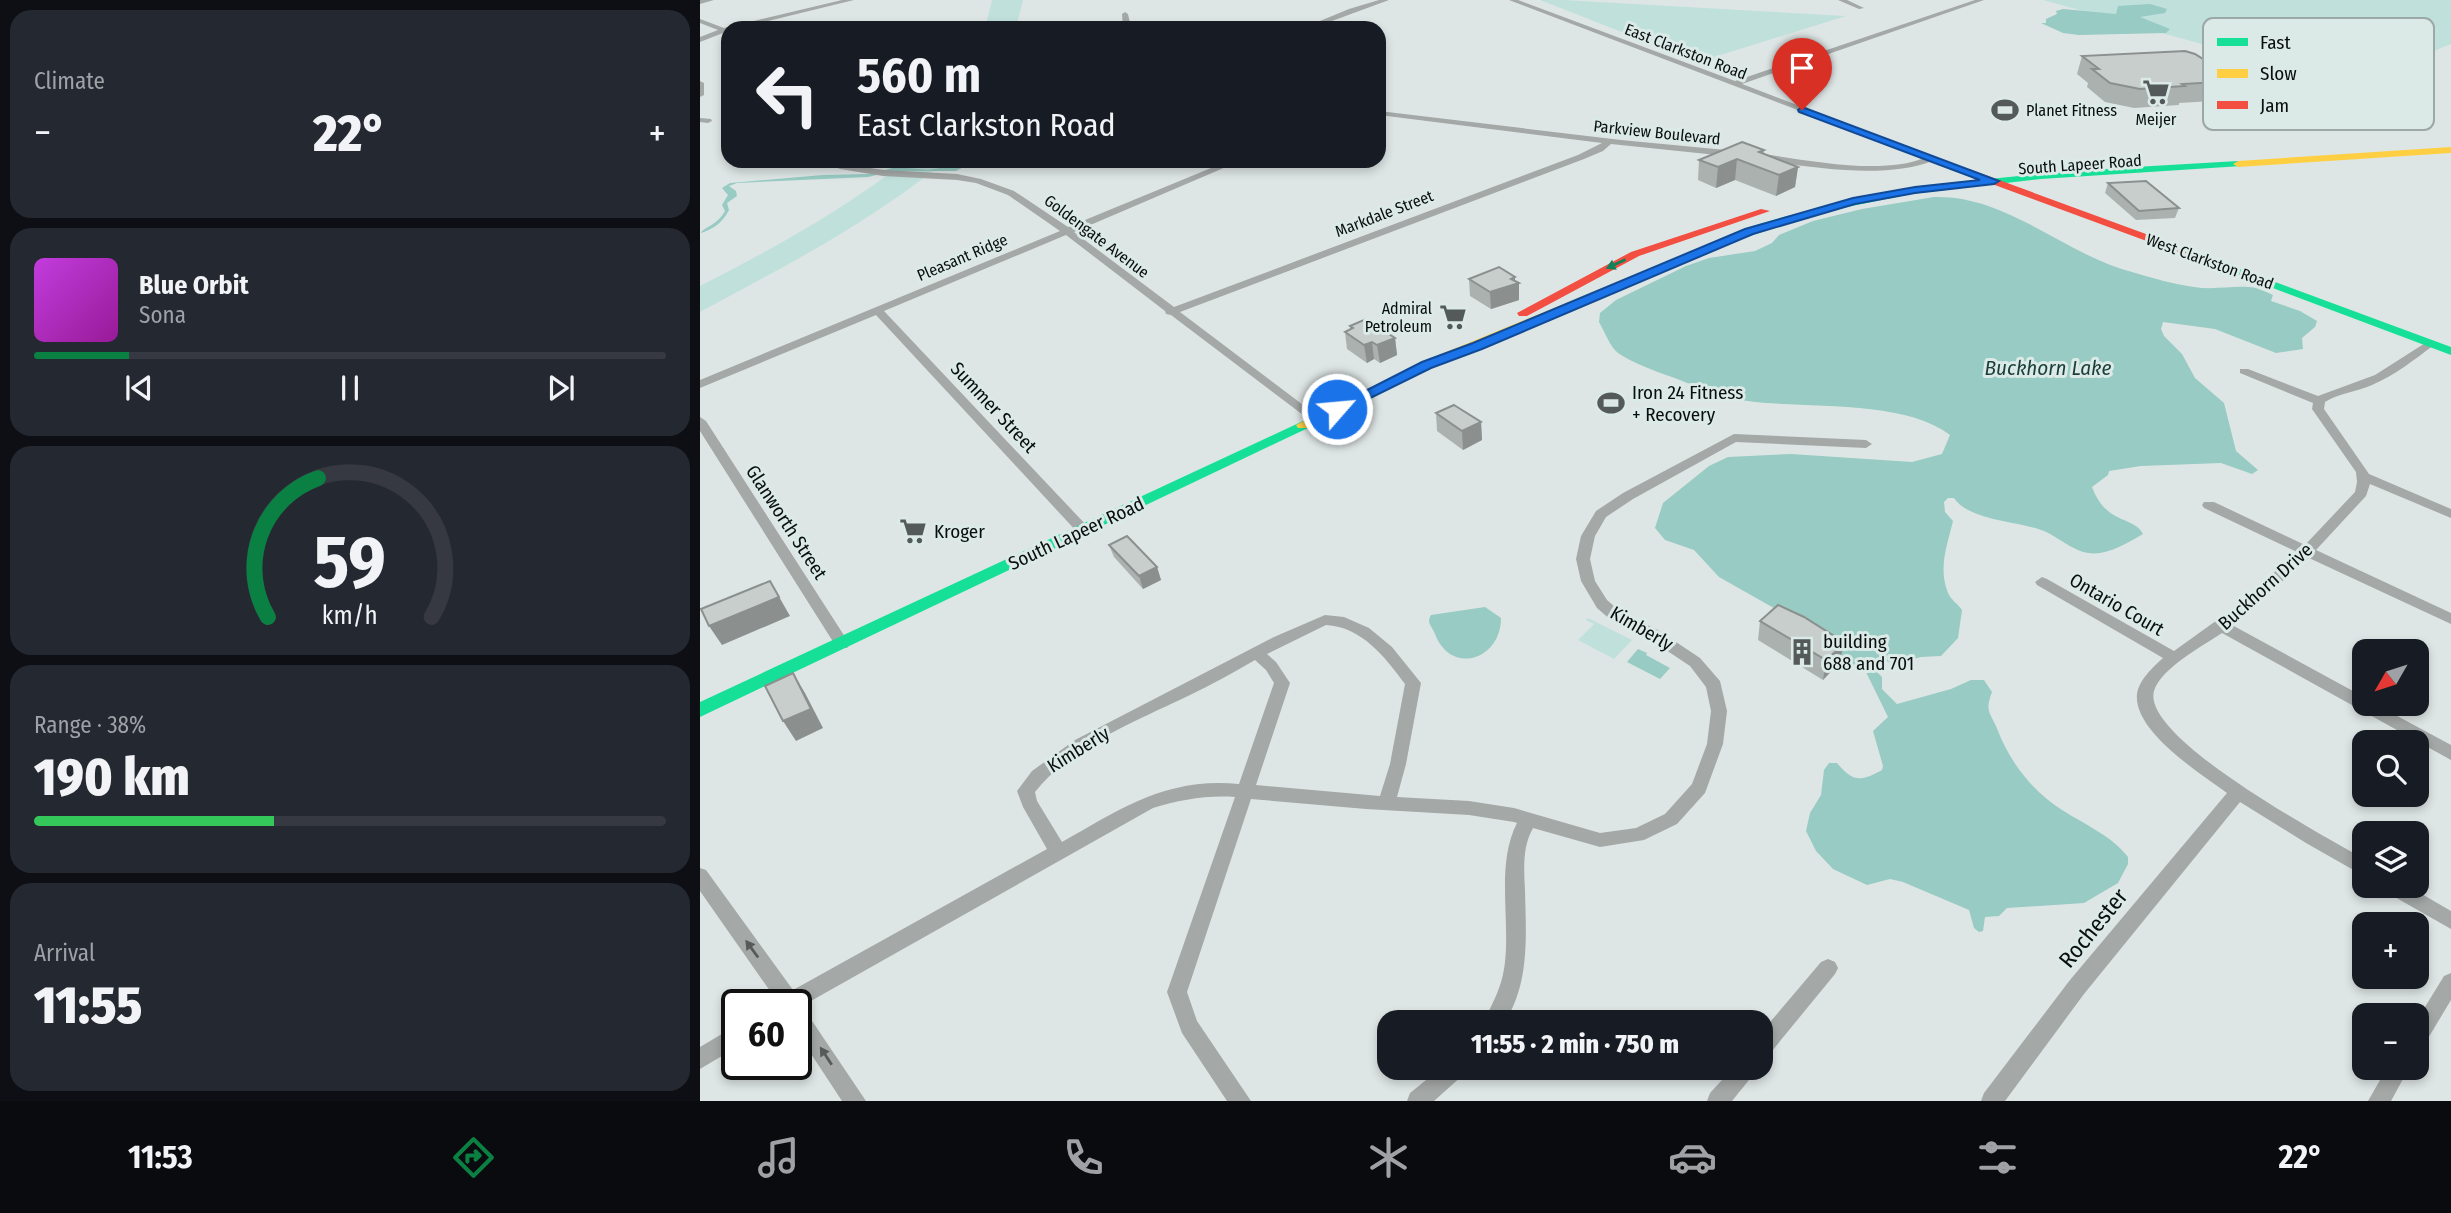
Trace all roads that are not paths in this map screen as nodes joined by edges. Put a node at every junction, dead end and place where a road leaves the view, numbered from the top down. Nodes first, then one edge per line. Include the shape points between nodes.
1 (711, 0) edge
2 (851, 0) edge
3 (1385, 0) edge
4 (1512, 0) edge
5 (1841, 0) edge
6 (1981, 0) edge
7 (700, 2) edge
8 (1861, 8) dead end
9 (1125, 14) dead end
10 (700, 21) edge
11 (761, 21) edge
12 (1126, 21) edge
13 (1325, 21) edge
14 (721, 27) edge
15 (721, 31) edge
16 (700, 40) edge
17 (700, 83) edge
18 (1735, 84) junction
19 (700, 95) edge
20 (1386, 115) edge
21 (2451, 140) edge
22 (1608, 142) junction
23 (2451, 150) edge
24 (2210, 156) junction
25 (2285, 157) junction
26 (1931, 158) junction
27 (853, 168) edge
28 (1219, 168) edge
29 (1969, 172) junction
30 (2106, 173) junction
31 (1994, 181) junction
32 (1702, 229) junction
33 (1066, 230) junction
34 (1726, 241) junction
35 (1651, 248) junction
36 (1661, 267) junction
37 (877, 310) junction
38 (1170, 312) junction
39 (2430, 343) junction
40 (2451, 351) edge
41 (1451, 355) junction
42 (2244, 371) dead end
43 (700, 384) edge
44 (2319, 401) junction
45 (1315, 420) junction
46 (700, 421) edge
47 (1866, 444) dead end
48 (2363, 477) junction
49 (2208, 505) dead end
50 (2451, 514) edge
51 (1083, 530) junction
52 (2306, 549) junction
53 (2042, 582) dead end
54 (2451, 619) edge
55 (2222, 626) junction
56 (842, 644) junction
57 (1256, 653) junction
58 (2174, 658) junction
59 (700, 709) edge
60 (2451, 753) edge
61 (1245, 791) junction
62 (2239, 792) junction
63 (1387, 803) junction
64 (1529, 819) junction
65 (1059, 853) junction
66 (2352, 861) edge
67 (700, 876) edge
68 (2413, 898) edge
69 (2451, 921) edge
70 (1828, 968) dead end
71 (2451, 982) edge
72 (779, 989) edge
73 (812, 994) edge
74 (1503, 1010) edge
75 (2429, 1018) edge
76 (1773, 1034) edge
77 (812, 1037) edge
78 (721, 1045) edge
79 (700, 1059) edge
80 (1442, 1080) edge
81 (1736, 1080) edge
82 (2392, 1080) edge
83 (855, 1101) edge
84 (1240, 1101) edge
85 (1418, 1101) edge
86 (1718, 1101) edge
87 (1993, 1101) edge
88 (2379, 1101) edge

1 - 7 street
2 - 11 street
3 - 13 street
4 - 18 street, East Clarkston Road
5 - 8 street
6 - 18 street
9 - 12 street
10 - 14 street
15 - 16 street
17 - 19 street
18 - 26 street, East Clarkston Road
20 - 22 street, Parkview Boulevard
21 - 25 main road, South Lapeer Road
22 - 26 street, Parkview Boulevard via 1886,168
22 - 38 street, Markdale Street via 1590,153
23 - 25 main road, South Lapeer Road
24 - 25 main road, South Lapeer Road
24 - 29 main road, South Lapeer Road
24 - 30 main road via 2213,160 2207,163
25 - 30 main road, South Lapeer Road
26 - 29 street, East Clarkston Road
27 - 33 street, Goldengate Avenue via 978,181 1011,192
28 - 33 street, Pleasant Ridge
29 - 31 main road, West Clarkston Road
29 - 32 main road, South Lapeer Road via 1846,191
30 - 31 main road, South Lapeer Road
31 - 34 main road, South Lapeer Road via 1825,207
31 - 39 main road, West Clarkston Road
32 - 34 main road via 1707,237
32 - 35 main road, South Lapeer Road
33 - 37 street, Pleasant Ridge
33 - 38 street, Goldengate Avenue
34 - 36 main road, South Lapeer Road
35 - 36 main road via 1662,250
35 -> 41 main road, South Lapeer Road via 1577,283
36 - 41 main road, South Lapeer Road
37 - 43 street, Pleasant Ridge
37 - 51 street, Summer Street
38 - 45 street, Goldengate Avenue
39 - 40 main road, West Clarkston Road
39 - 44 street via 2389,373 2327,394
41 - 45 main road, South Lapeer Road
42 - 44 street
44 - 48 street via 2318,410
45 - 51 main road, South Lapeer Road
46 - 56 street, Glanworth Street
47 - 64 street, Kimberly via 1734,438 1601,514 1588,536 1583,558 1588,581 1602,604 1617,617 1678,649 1708,677 1719,711 1715,744 1699,788 1671,818 1638,835 1600,839
48 - 50 street
48 - 52 street, Buckhorn Drive via 2361,493
49 - 52 street
51 - 56 main road, South Lapeer Road
52 - 54 street
52 - 55 street, Buckhorn Drive
53 - 58 street, Ontario Court
55 - 58 street, Buckhorn Drive
55 - 60 street
56 - 59 main road, South Lapeer Road
57 - 61 street via 1282,682
57 - 63 street, Kimberly via 1310,626 1337,619 1350,623 1397,662 1413,683
57 - 65 street, Kimberly via 1120,723 1032,779 1026,791 1029,802
58 - 62 street, Buckhorn Drive via 2155,675 2144,695 2146,709 2185,754
61 - 63 street, Kimberly
61 - 65 street, Kimberly via 1202,789 1147,803
61 - 84 street via 1177,992 1189,1026
62 - 66 street, Buckhorn Drive
62 - 87 street, Rochester via 2077,987
63 - 64 street, Kimberly via 1469,807
64 - 74 street via 1516,847 1514,969
65 - 73 street, Kimberly
72 -> 67 street
68 - 69 street
70 - 76 street
71 - 75 street
83 -> 77 street
78 - 79 street
80 - 85 street
81 - 86 street
82 - 88 street

